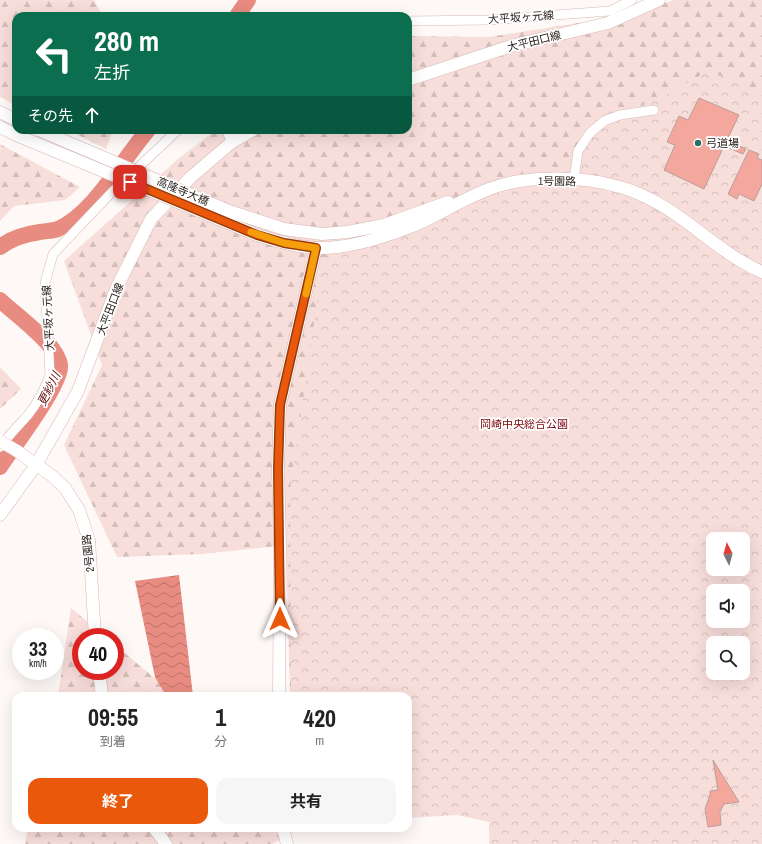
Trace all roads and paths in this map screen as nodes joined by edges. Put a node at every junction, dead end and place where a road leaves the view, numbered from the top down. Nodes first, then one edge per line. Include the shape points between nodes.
1 (632, 0) edge
2 (659, 0) edge
3 (412, 22) edge
4 (412, 79) edge
5 (654, 110) dead end
6 (0, 112) edge
7 (12, 118) edge
8 (0, 127) edge
9 (12, 132) edge
10 (16, 134) edge
11 (48, 134) edge
12 (174, 134) edge
13 (228, 134) edge
14 (246, 134) edge
15 (232, 142) junction
16 (574, 180) junction
17 (470, 197) junction
18 (284, 243) joint
19 (316, 248) junction
20 (762, 272) edge
21 (0, 440) edge
22 (0, 448) edge
23 (36, 465) junction
24 (0, 515) edge
25 (95, 628) edge
26 (100, 680) edge
27 (102, 692) edge
28 (279, 692) edge
29 (157, 832) edge
30 (284, 832) edge
31 (166, 844) edge
32 (287, 844) edge

1 - 3 street, 大平坂ヶ元線 via 610,11 489,20
2 - 4 street, 大平田口線 via 608,23 511,46
5 - 16 street via 620,115 604,121 590,133 578,151
6 - 7 street
8 - 9 street, 高隆寺大橋, bridge
10 - 18 street, 高隆寺大橋, bridge via 257,235
11 - 17 street, 高隆寺大橋, bridge via 229,211 284,229 322,234 348,232 384,225 438,204
12 - 22 street, 大平坂ヶ元線 via 113,191 53,254 45,283 50,374 29,414
13 - 15 street
14 - 15 street, 大平田口線
15 - 23 street, 大平田口線 via 191,177 151,219 116,289 78,391
16 - 17 street, 1号園路 via 518,181 493,187
16 - 20 street, 1号園路 via 620,187 654,200 681,216 718,246
17 - 19 street, 1号園路 via 410,227 368,240
18 - 19 street, 1号園路
19 - 28 street via 280,405
21 - 23 street, 2号園路, bridge
23 - 24 street, 大平田口線
23 - 25 street, 2号園路 via 74,499 84,522 89,540
26 - 27 street
29 - 31 street
30 - 32 street

